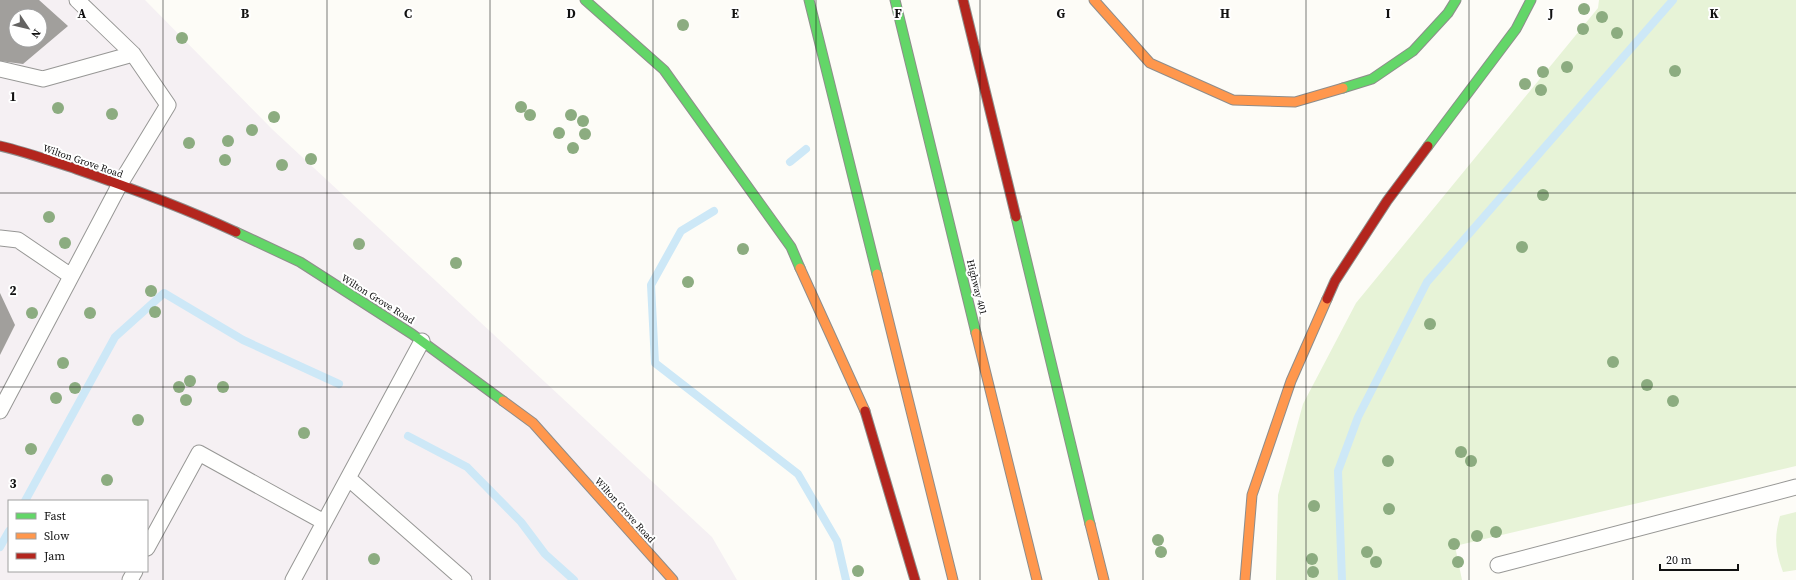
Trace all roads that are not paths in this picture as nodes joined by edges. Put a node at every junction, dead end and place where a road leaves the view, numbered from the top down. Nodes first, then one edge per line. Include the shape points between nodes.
1 (78, 0) edge
2 (585, 0) edge
3 (809, 0) edge
4 (895, 0) edge
5 (963, 0) edge
6 (1094, 0) edge
7 (1456, 0) edge
8 (1531, 0) edge
9 (133, 54) junction
10 (0, 69) edge
11 (0, 146) edge
12 (120, 184) junction
13 (0, 238) edge
14 (71, 276) junction
15 (422, 341) junction
16 (0, 411) edge
17 (348, 478) junction
18 (1796, 488) edge
19 (324, 522) junction
20 (148, 546) edge
21 (1498, 565) dead end
22 (293, 580) edge
23 (464, 580) edge
24 (673, 580) edge
25 (915, 580) edge
26 (953, 580) edge
27 (1037, 580) edge
28 (1104, 580) edge
29 (1245, 580) edge

1 - 9 lane
2 - 25 main road via 664,70 791,247 866,414
3 - 26 main road
4 - 27 main road, Highway 401
5 - 28 main road
6 - 7 main road via 1150,63 1233,100 1295,102 1372,80 1413,52 1448,13
8 - 29 main road via 1516,29 1387,201 1335,281 1291,381 1252,495
9 - 10 lane via 43,79
9 - 12 lane via 168,105
11 - 12 main road, Wilton Grove Road
12 - 14 lane
12 - 15 main road, Wilton Grove Road via 205,218 300,262
13 - 14 lane via 18,240
14 - 16 lane
15 - 17 lane
15 - 24 main road, Wilton Grove Road via 533,423
17 - 19 lane
17 - 23 lane
18 - 21 lane
19 - 20 lane via 199,453
19 - 22 lane

